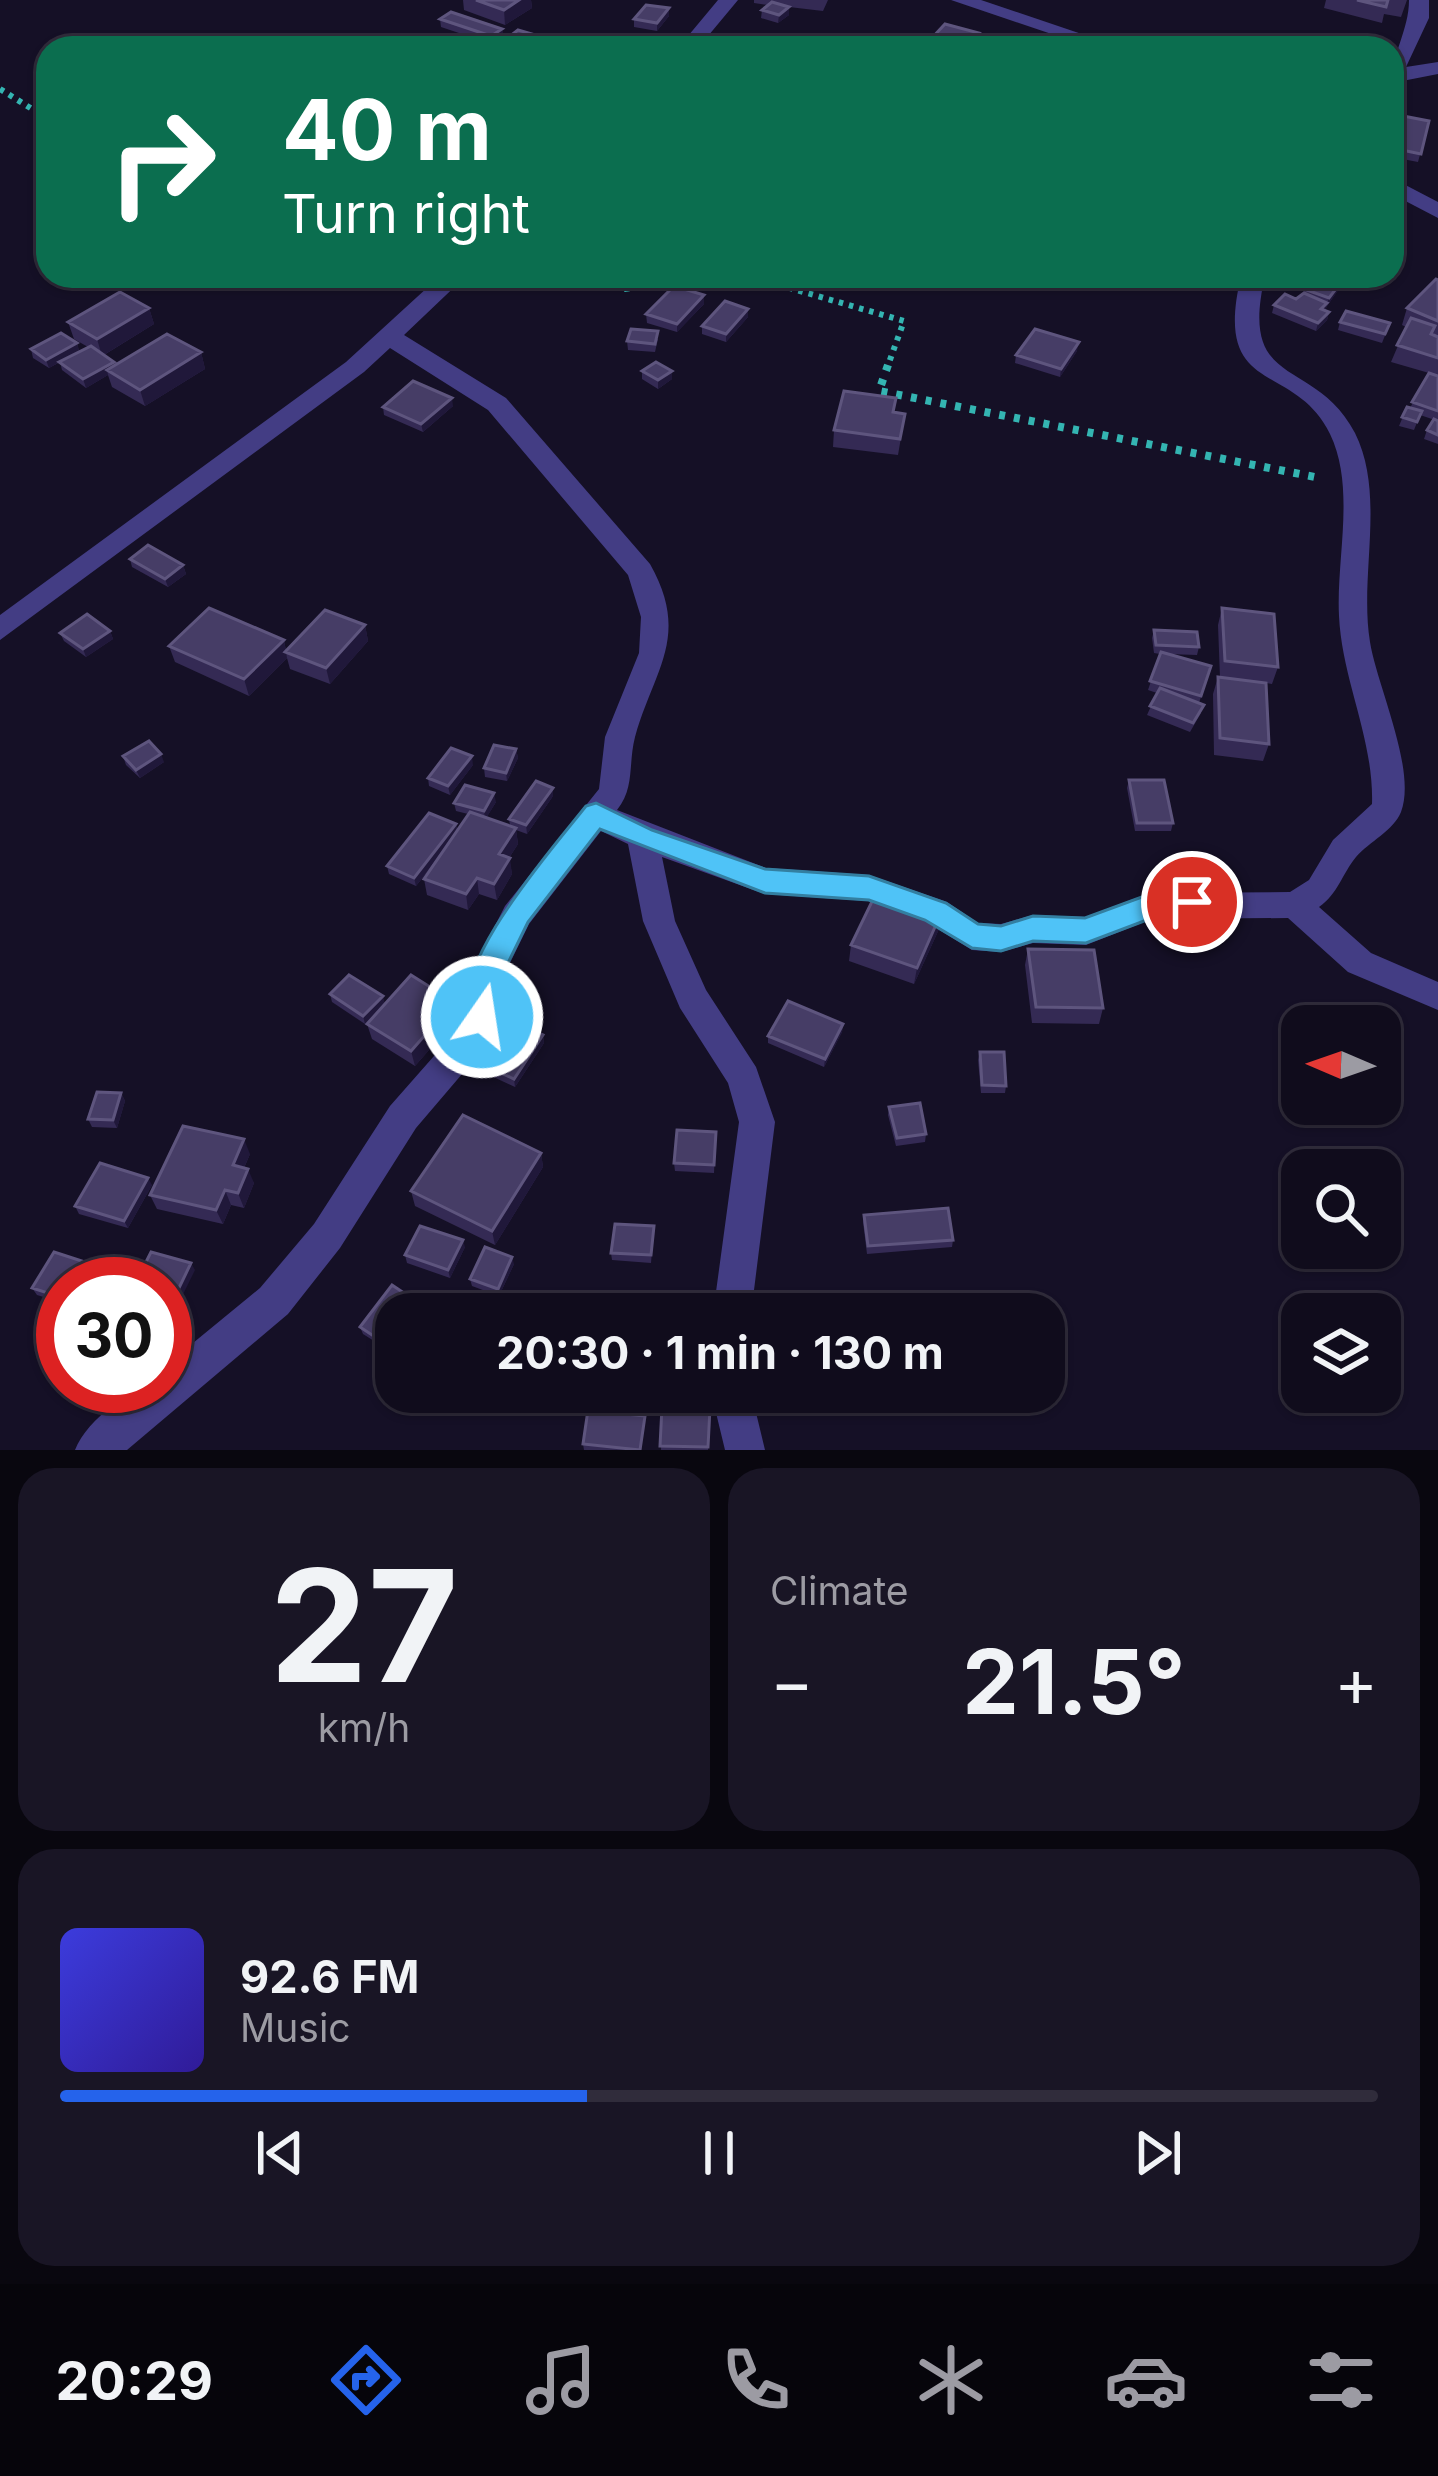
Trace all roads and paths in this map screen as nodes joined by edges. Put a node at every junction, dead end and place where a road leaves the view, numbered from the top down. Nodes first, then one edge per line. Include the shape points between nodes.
1 (728, 0) edge
2 (961, 0) edge
3 (1419, 0) edge
4 (698, 36) edge
5 (1075, 36) edge
6 (1404, 51) edge
7 (1438, 68) edge
8 (1404, 75) edge
9 (0, 89) edge
10 (36, 112) edge
11 (1404, 192) edge
12 (1438, 212) edge
13 (442, 288) edge
14 (790, 288) edge
15 (1251, 288) edge
16 (391, 338) junction
17 (1350, 484) junction
18 (0, 630) edge
19 (596, 814) junction
20 (642, 838) junction
21 (1295, 905) junction
22 (1438, 996) edge
23 (735, 1293) edge
24 (736, 1413) edge
25 (95, 1450) edge
26 (745, 1450) edge

1 - 4 street
2 - 5 street
3 - 6 street
7 - 8 street
9 - 10 path
11 - 12 street
13 - 16 street
14 - 17 path via 904,321 879,391
15 - 17 street via 1246,326 1255,356 1267,374 1322,405 1342,431
16 - 18 street
16 - 19 street via 497,404 604,526 653,598 652,668 623,729 611,770 614,792
17 - 21 street via 1352,618 1362,686 1390,777 1387,809 1344,849 1320,889
19 - 20 street
19 - 25 street via 517,914 468,1042 403,1117 327,1236 274,1301
20 - 21 street via 765,881 869,888 935,911 972,936 1086,931 1150,906
20 - 23 street via 658,921 692,998 744,1078 757,1122
21 - 22 street via 1369,974
24 - 26 street

